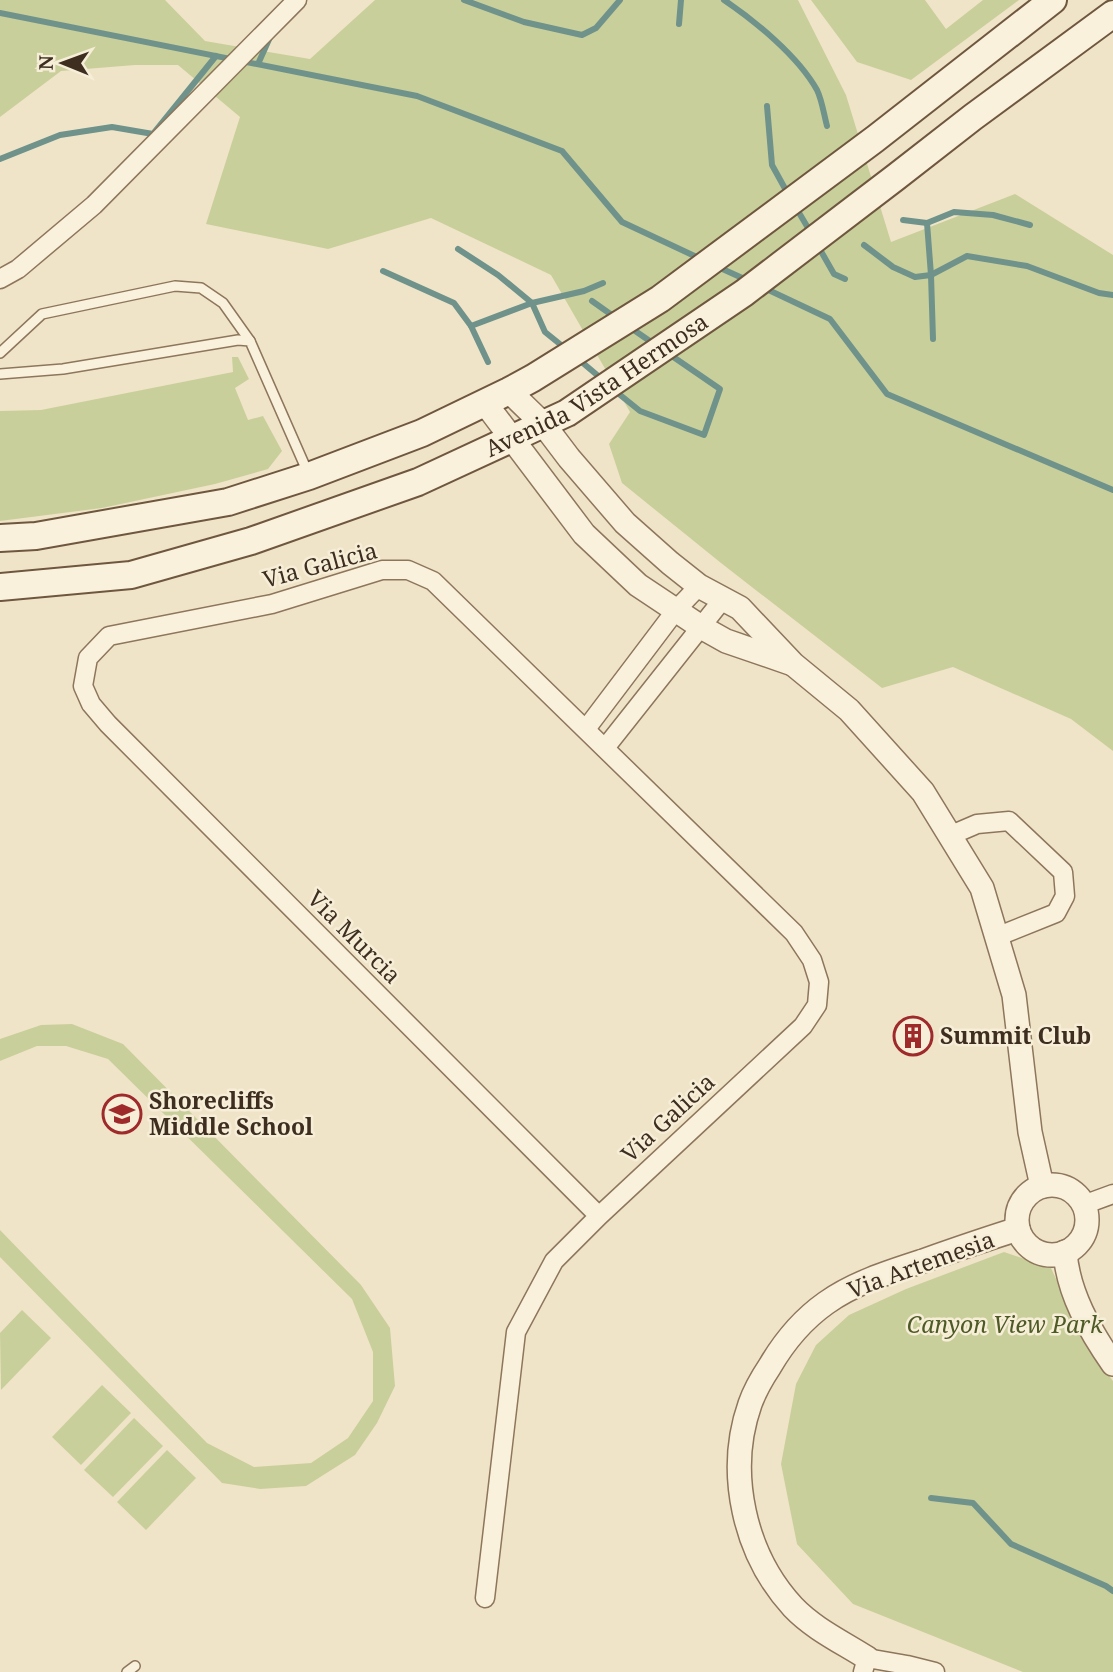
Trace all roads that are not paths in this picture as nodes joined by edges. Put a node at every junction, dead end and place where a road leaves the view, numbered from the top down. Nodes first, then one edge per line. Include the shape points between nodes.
1 (297, 0) edge
2 (1053, 0) edge
3 (1113, 14) edge
4 (0, 279) edge
5 (250, 341) junction
6 (0, 353) edge
7 (0, 373) edge
8 (509, 391) junction
9 (485, 402) junction
10 (555, 419) junction
11 (512, 439) junction
12 (309, 476) junction
13 (0, 538) edge
14 (699, 586) junction
15 (0, 587) edge
16 (723, 599) junction
17 (676, 610) junction
18 (701, 627) junction
19 (793, 664) junction
20 (83, 686) joint
21 (586, 729) junction
22 (605, 748) junction
23 (950, 836) junction
24 (996, 937) junction
25 (1042, 1186) junction
26 (1113, 1194) edge
27 (1083, 1205) junction
28 (599, 1216) junction
29 (1018, 1229) junction
30 (1065, 1252) junction
31 (1113, 1364) edge
32 (485, 1598) dead end
33 (865, 1665) edge
34 (934, 1672) edge

1 - 4 street via 94,205
2 - 8 main road, Avenida Vista Hermosa via 660,299
3 - 10 main road, Avenida Vista Hermosa via 744,293
5 - 6 lane via 223,303 201,288 175,286 42,314
5 - 7 lane via 63,369
5 - 12 lane
8 - 9 main road, Avenida Vista Hermosa
8 - 10 street
9 - 11 street
9 - 12 main road, Avenida Vista Hermosa via 422,433
10 - 11 main road, Avenida Vista Hermosa
10 - 14 street via 569,458 625,523
11 - 15 main road, Avenida Vista Hermosa via 418,482 237,545 131,575
11 - 17 street via 584,534 638,585
12 - 13 main road, Avenida Vista Hermosa via 228,502 36,536
14 - 16 street
14 - 17 street
16 - 18 street
16 - 19 street via 740,608
17 - 18 street
17 - 21 street
18 - 19 street via 726,641
18 - 22 street
19 - 23 street via 849,710 923,792
20 - 21 street, Via Galicia via 88,658 109,636 272,604 382,570 408,570 433,581
20 - 28 street, Via Murcia via 108,724
21 - 22 street, Via Galicia
22 - 28 street, Via Galicia via 794,933 819,982 817,1006 803,1026
23 - 24 street via 982,888
23 - 24 street via 977,824 1009,821 1063,872 1065,896 1056,913
24 - 25 street via 1014,995 1030,1132
25 - 27 street via 1070,1190
25 - 29 street via 1023,1199
26 - 27 street
27 - 30 street via 1086,1227 1075,1246
28 - 32 street, Via Galicia via 554,1261 516,1332
29 - 30 street via 1034,1250
29 - 33 street, Via Artemesia via 887,1273 824,1304 778,1351 750,1405 741,1442 740,1484 756,1549 793,1607
30 - 31 street via 1066,1269 1085,1319
33 - 34 street, Via Artemesia

